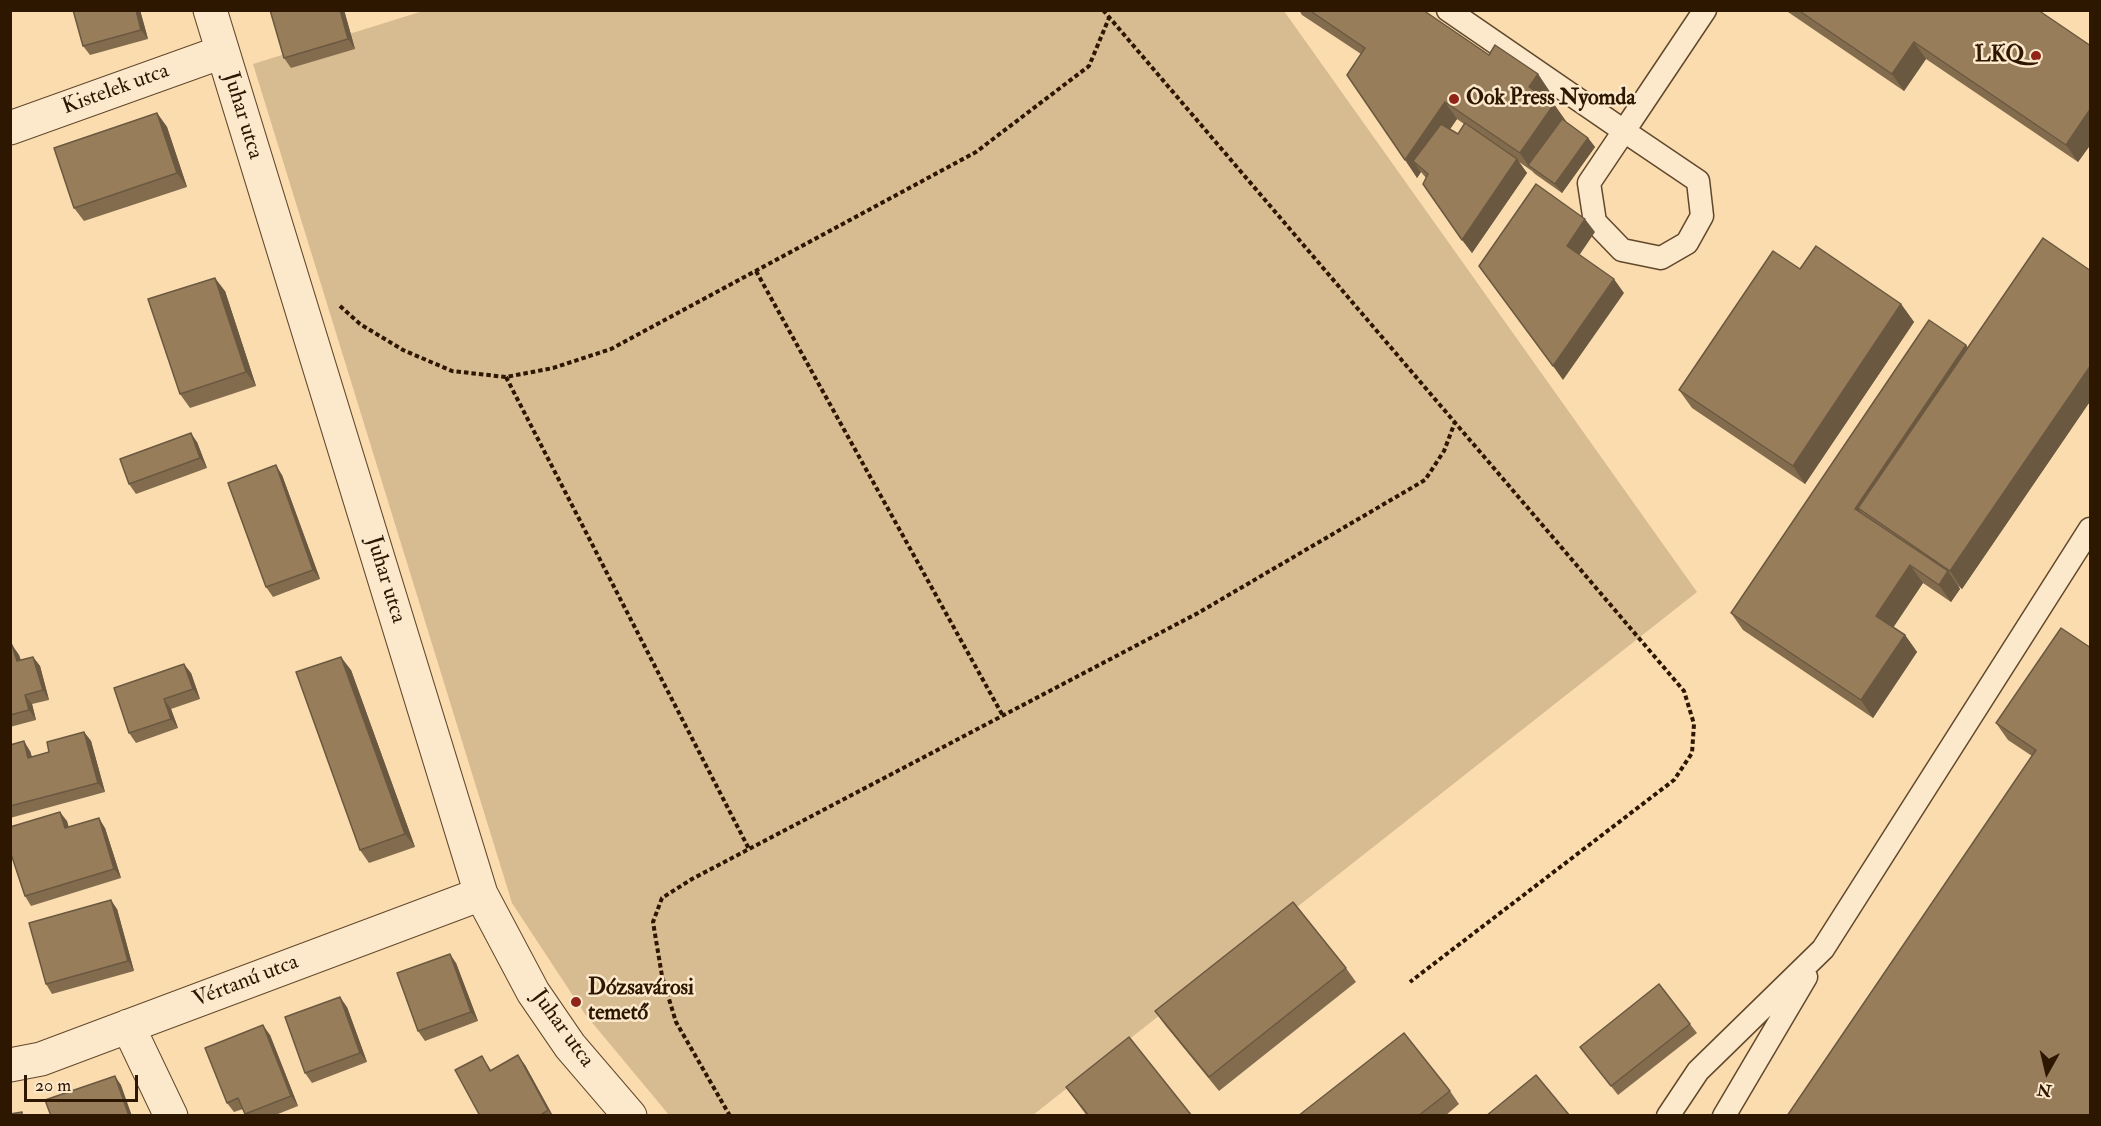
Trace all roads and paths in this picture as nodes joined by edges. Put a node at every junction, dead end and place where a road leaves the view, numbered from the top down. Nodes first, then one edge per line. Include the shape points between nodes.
1 (210, 10) edge
2 (1103, 10) edge
3 (1448, 10) edge
4 (1705, 10) edge
5 (1109, 18) junction
6 (222, 52) junction
7 (10, 128) edge
8 (1624, 131) junction
9 (756, 271) junction
10 (302, 311) junction
11 (506, 377) junction
12 (1455, 422) junction
13 (2091, 529) edge
14 (1003, 716) junction
15 (749, 849) junction
16 (481, 894) junction
17 (1822, 949) junction
18 (1410, 982) dead end
19 (128, 1026) junction
20 (12, 1058) edge
21 (171, 1116) edge
22 (630, 1116) edge
23 (730, 1116) edge
24 (1668, 1116) edge
25 (1724, 1116) edge

1 - 6 street, Juhar utca
2 - 5 path
3 - 8 lane
4 - 8 lane
5 - 9 path via 1089,66 976,152
5 - 12 path
6 - 7 street, Kistelek utca
6 - 10 street, Juhar utca
8 - 8 lane via 1589,183 1595,222 1622,250 1661,258 1687,243 1702,216 1698,181
9 - 11 path via 611,349 554,368
9 - 14 path
10 - 11 path via 339,305 360,324 403,350 452,371
10 - 16 street, Juhar utca
11 - 15 path
12 - 14 path via 1444,451 1425,480 1198,613
12 - 18 path via 1684,691 1694,724 1692,753 1674,780
13 - 17 lane
14 - 15 path
15 - 23 path via 662,898 653,922 662,976 676,1022
16 - 19 street, Vértanú utca
16 - 22 street, Juhar utca via 533,992 557,1028
17 - 24 lane via 1698,1071
17 - 25 lane
19 - 20 street, Vértanú utca via 41,1059
19 - 21 street

